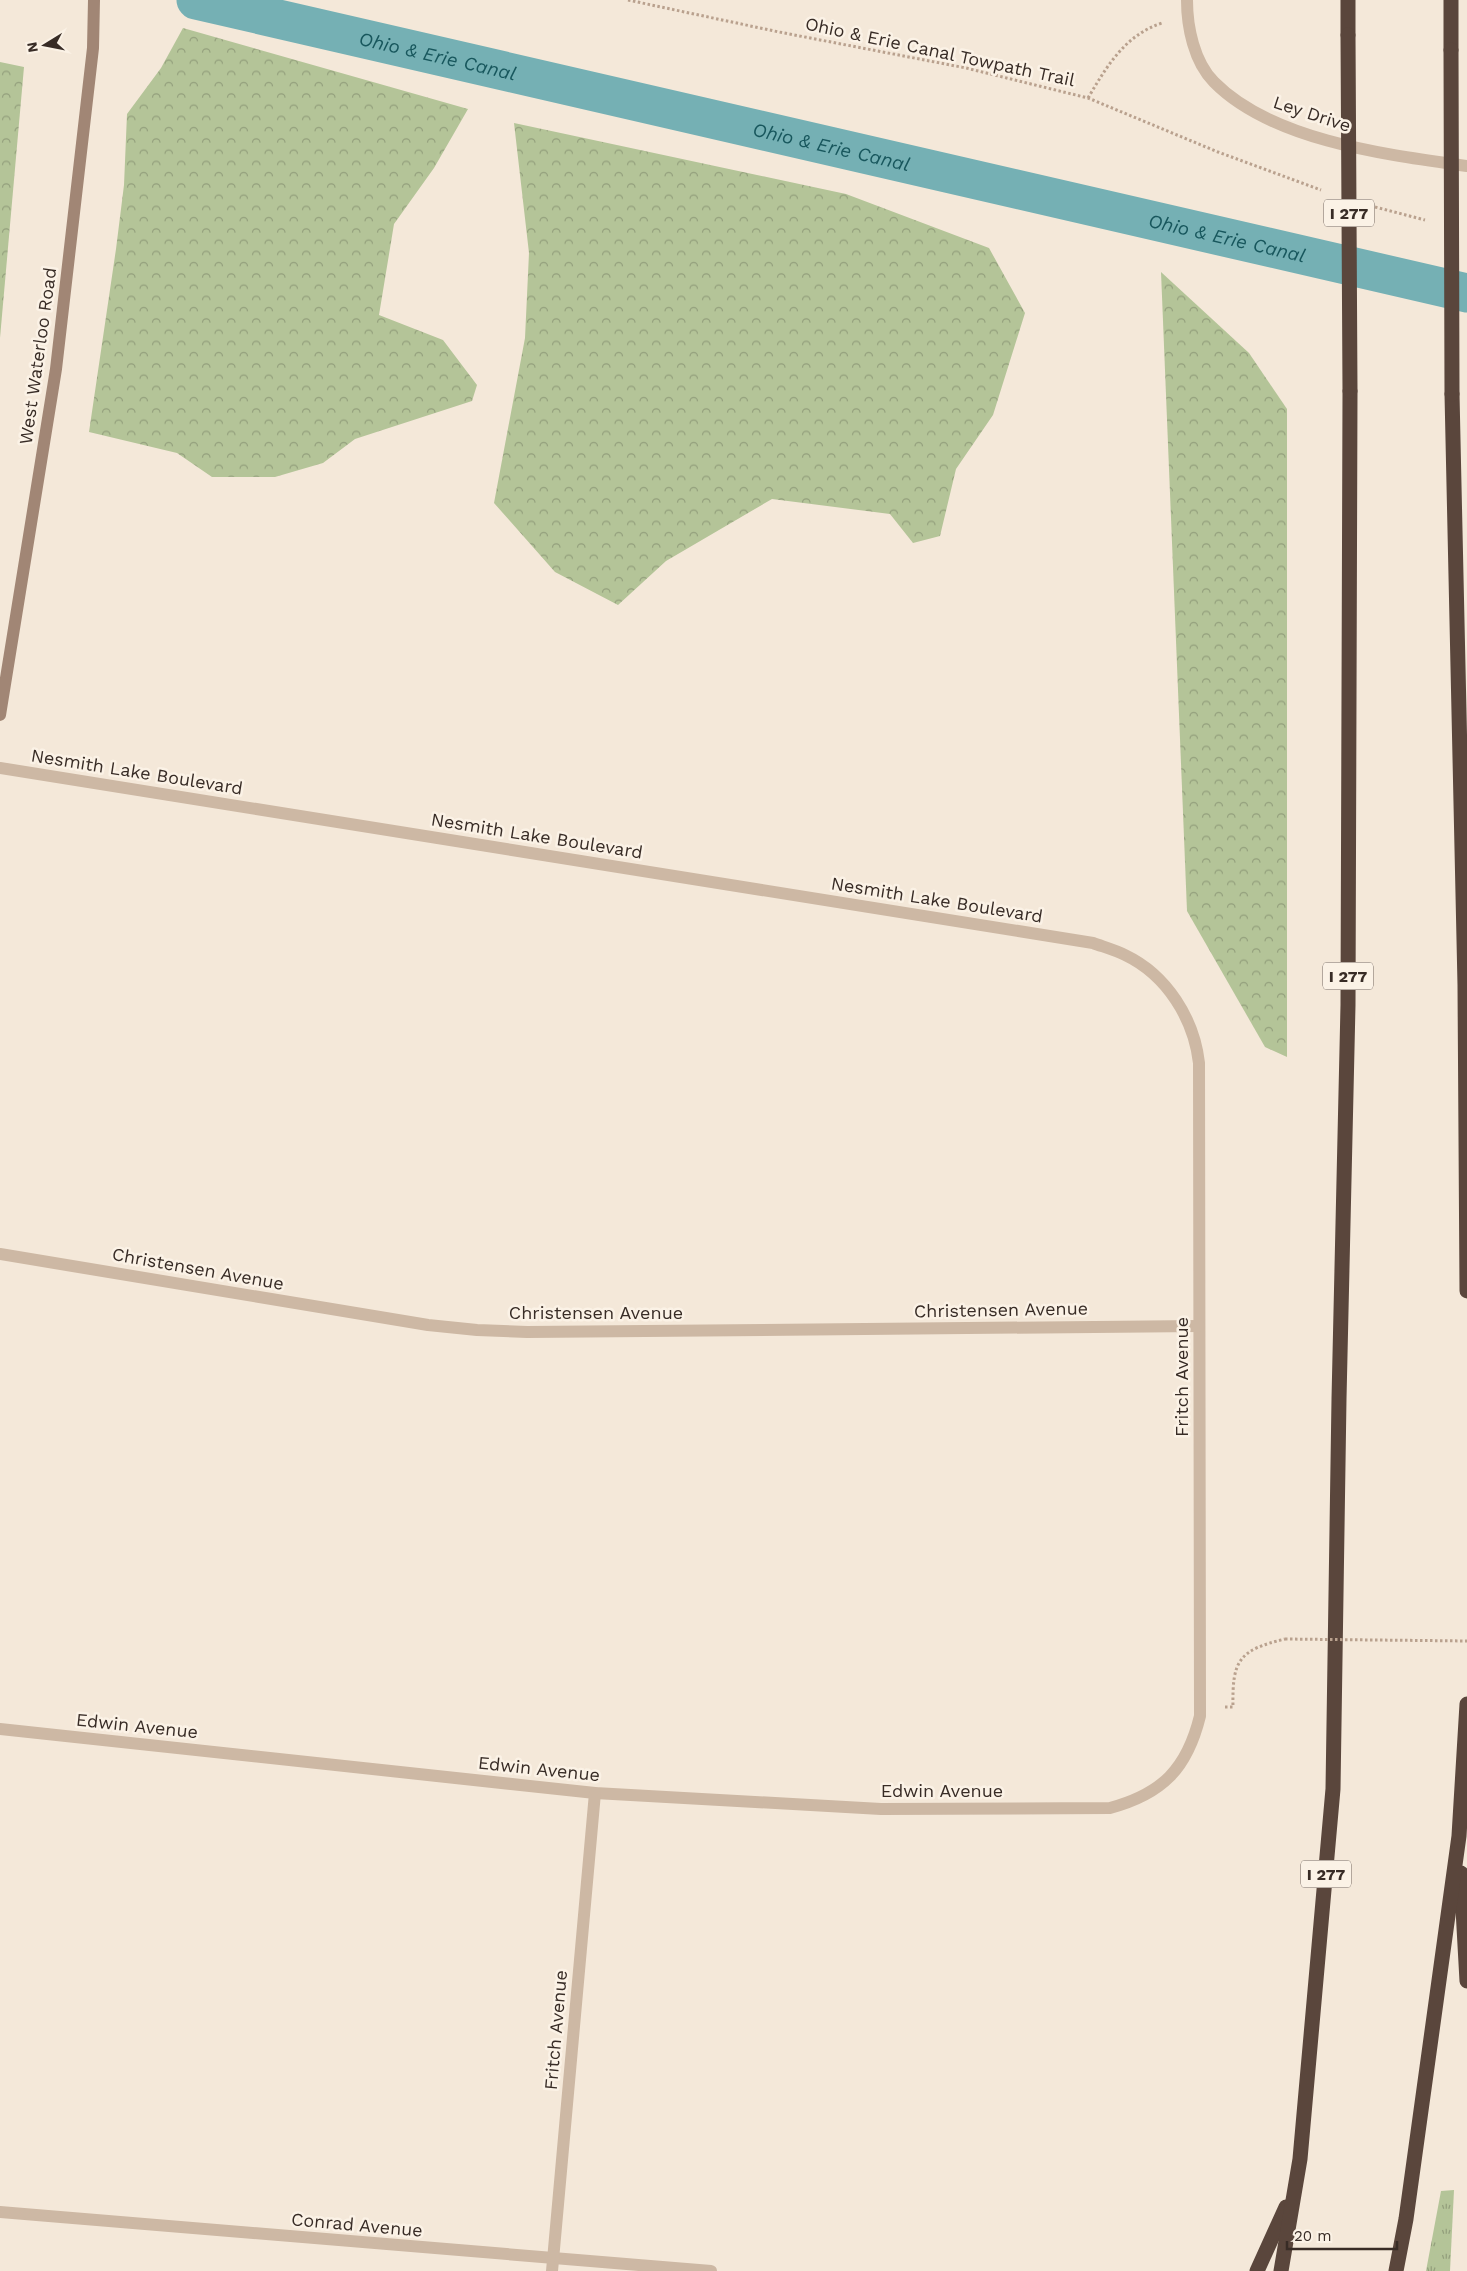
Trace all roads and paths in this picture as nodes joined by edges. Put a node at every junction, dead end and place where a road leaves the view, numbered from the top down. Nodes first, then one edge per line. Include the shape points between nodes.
1 (94, 0) edge
2 (628, 0) edge
3 (1187, 0) edge
4 (1348, 0) edge
5 (1451, 0) edge
6 (1188, 16) junction
7 (1088, 98) junction
8 (1467, 166) edge
9 (1327, 192) dead end
10 (1369, 205) dead end
11 (1430, 222) dead end
12 (0, 715) edge
13 (0, 768) edge
14 (1069, 938) joint
15 (0, 1254) edge
16 (1467, 1291) edge
17 (1199, 1326) junction
18 (1467, 1641) edge
19 (1467, 1704) edge
20 (1233, 1707) dead end
21 (0, 1729) edge
22 (595, 1793) junction
23 (1077, 1808) joint
24 (1459, 1836) junction
25 (1467, 1981) edge
26 (1295, 2187) junction
27 (0, 2212) edge
28 (552, 2265) edge
29 (711, 2271) edge
30 (1257, 2271) edge
31 (1281, 2271) edge
32 (1396, 2271) edge

1 - 12 main road, West Waterloo Road via 93,48 56,369
2 - 7 path, Ohio & Erie Canal Towpath Trail via 966,68
3 - 6 street, Ley Drive
4 - 26 highway, I 277, bridge via 1348,1005 1334,1789
5 - 16 highway, bridge via 1452,394 1465,985
6 - 7 path via 1148,27 1131,39 1119,50
6 - 8 street, Ley Drive via 1199,57 1213,81 1238,102 1267,119 1293,130 1388,155
7 - 9 path, Ohio & Erie Canal Towpath Trail
10 - 11 path
13 - 14 street, Nesmith Lake Boulevard
14 - 17 street, Fritch Avenue via 1093,942 1127,956 1157,977 1173,996 1192,1030 1199,1063
15 - 17 street, Christensen Avenue via 408,1322 477,1330
17 - 23 street, Fritch Avenue via 1200,1716 1178,1769 1162,1785 1133,1802 1110,1808
18 - 20 path, bridge via 1285,1639 1266,1643 1249,1651 1239,1662 1233,1680
19 - 24 highway
21 - 22 street, Edwin Avenue
22 - 23 street, Edwin Avenue via 881,1809
22 - 28 street, Fritch Avenue
24 - 25 highway
24 - 32 highway
26 - 30 highway
26 - 31 highway, I 277
27 - 28 street, Conrad Avenue
28 - 29 street, Conrad Avenue

